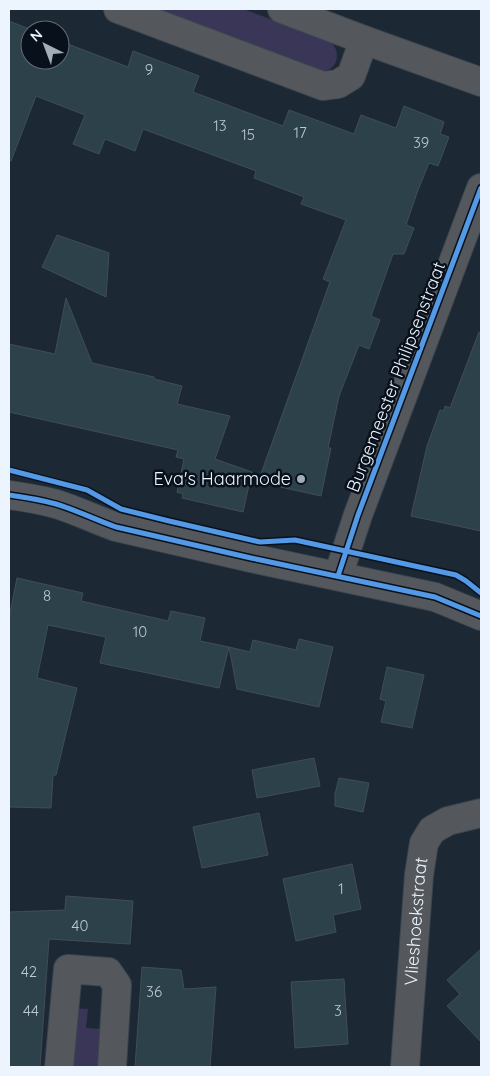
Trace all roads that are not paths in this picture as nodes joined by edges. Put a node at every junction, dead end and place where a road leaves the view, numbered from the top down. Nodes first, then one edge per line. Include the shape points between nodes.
1 (118, 9) edge
2 (282, 9) edge
3 (364, 40) junction
4 (481, 82) edge
5 (481, 188) edge
6 (9, 494) edge
7 (338, 576) junction
8 (481, 616) edge
9 (481, 814) edge
10 (59, 1067) edge
11 (112, 1067) edge
12 (405, 1067) edge

1 - 3 street via 323,86 338,84 351,76
2 - 3 street
3 - 4 street
5 - 7 street, Burgemeester Philipsenstraat
6 - 7 street via 55,504 116,527
7 - 8 street via 435,597
9 - 12 street, Vlieshoekstraat via 448,821 432,830 424,843
10 - 11 street via 68,969 108,972 117,985

